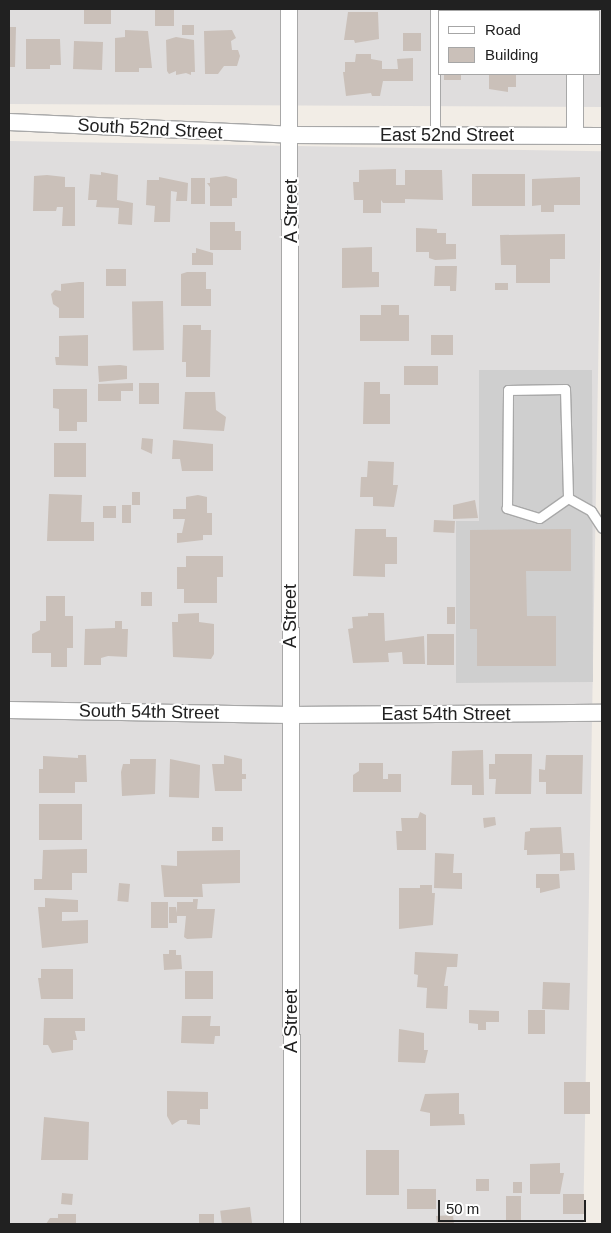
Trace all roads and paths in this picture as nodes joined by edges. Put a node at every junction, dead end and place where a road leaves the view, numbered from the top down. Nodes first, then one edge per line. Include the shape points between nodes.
1 (289, 9) edge
2 (435, 9) edge
3 (575, 75) edge
4 (9, 122) edge
5 (435, 134) junction
6 (291, 135) junction
7 (575, 135) junction
8 (602, 136) edge
9 (568, 498) junction
10 (602, 528) edge
11 (9, 710) edge
12 (602, 713) edge
13 (290, 715) junction
14 (292, 1224) edge

1 - 6 street, A Street
2 - 5 lane
3 - 7 street
4 - 6 street, South 52nd Street
5 - 6 street, East 52nd Street
5 - 7 street, East 52nd Street
6 - 13 street, A Street
7 - 8 street, East 52nd Street
9 - 9 lane via 539,518 507,508 508,390 565,390
9 - 10 lane via 591,511
11 - 13 street, South 54th Street
12 - 13 street, East 54th Street
13 - 14 street, A Street

